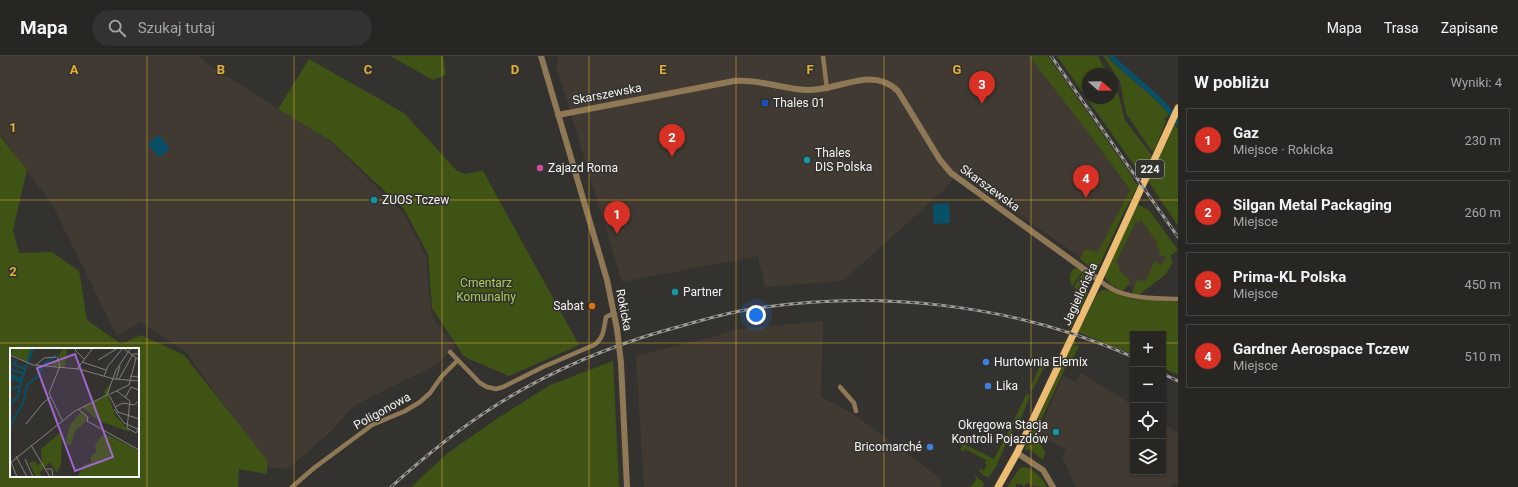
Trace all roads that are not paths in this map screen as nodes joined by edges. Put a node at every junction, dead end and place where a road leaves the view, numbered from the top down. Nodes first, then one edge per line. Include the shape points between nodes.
1 (541, 56) edge
2 (823, 56) edge
3 (827, 89) junction
4 (1177, 109) edge
5 (558, 115) junction
6 (1099, 280) junction
7 (1178, 299) edge
8 (614, 313) junction
9 (450, 352) dead end
10 (457, 361) junction
11 (840, 386) dead end
12 (856, 411) dead end
13 (1017, 453) junction
14 (292, 487) edge
15 (627, 487) edge
16 (998, 487) edge
17 (1054, 487) edge

1 - 5 street, Rokicka
2 - 3 street
3 - 5 street, Skarszewska via 799,90 752,81 734,81
3 - 6 street, Skarszewska via 869,79 891,84 902,96 940,160 952,173
4 - 6 main road, Jagiellońska / 224
5 - 8 street, Rokicka via 607,280
6 - 7 street via 1117,291 1140,298
6 - 13 main road, Jagiellońska / 224
8 - 10 street via 606,317 599,342 504,387 487,387
8 - 15 street, Rokicka, bridge via 621,363
9 - 10 street
10 - 14 street, Poligonowa via 420,402 372,425
11 - 12 street via 854,403
13 - 16 main road, Jagiellońska / 224
13 - 17 street via 1043,470

